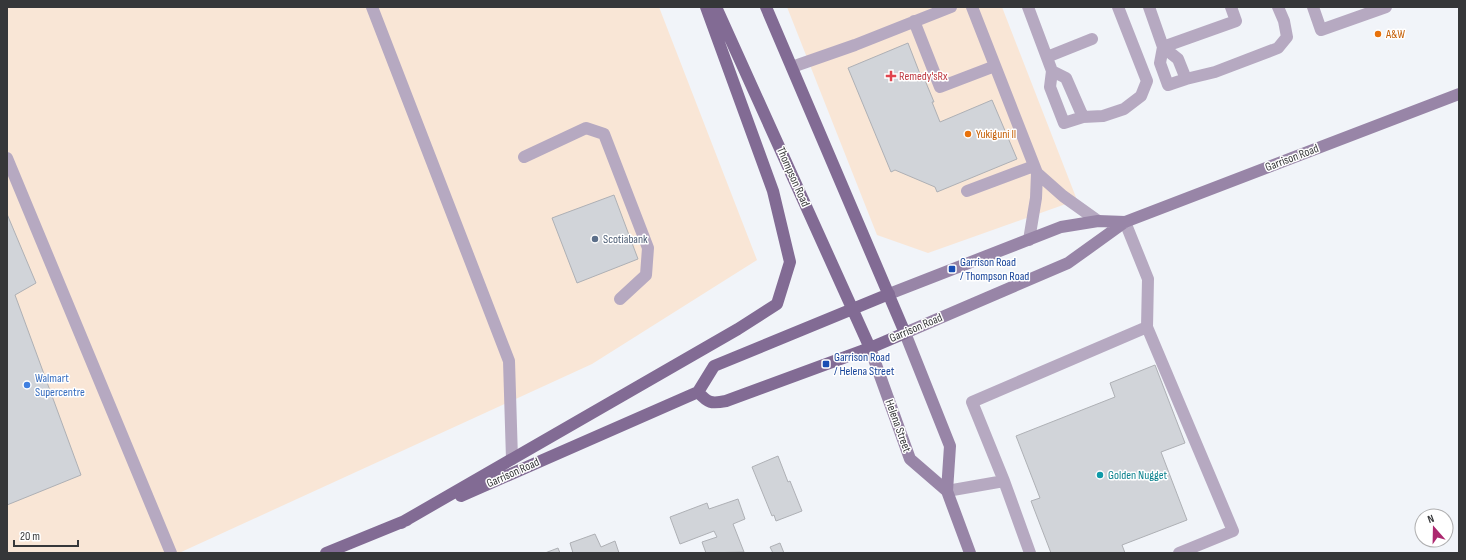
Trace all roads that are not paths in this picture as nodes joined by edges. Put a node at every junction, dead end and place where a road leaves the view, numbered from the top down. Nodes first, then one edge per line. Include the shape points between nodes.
1 (372, 7) edge
2 (706, 7) edge
3 (716, 7) edge
4 (766, 7) edge
5 (951, 7) edge
6 (972, 7) edge
7 (1118, 7) edge
8 (1149, 7) edge
9 (1231, 7) edge
10 (1278, 7) edge
11 (1313, 7) edge
12 (1386, 7) edge
13 (1032, 8) edge
14 (914, 22) junction
15 (1092, 39) dead end
16 (1162, 47) junction
17 (1047, 57) junction
18 (995, 66) junction
19 (792, 67) junction
20 (1052, 71) junction
21 (1186, 79) junction
22 (1459, 94) edge
23 (1083, 117) junction
24 (524, 157) dead end
25 (7, 158) edge
26 (1036, 169) junction
27 (967, 191) dead end
28 (1098, 221) junction
29 (1125, 222) junction
30 (1029, 240) junction
31 (889, 294) junction
32 (620, 299) dead end
33 (853, 310) junction
34 (1147, 327) junction
35 (905, 333) junction
36 (870, 348) junction
37 (698, 392) junction
38 (512, 459) junction
39 (1004, 481) junction
40 (947, 491) junction
41 (401, 522) junction
42 (171, 553) edge
43 (326, 553) edge
44 (970, 553) edge
45 (1030, 553) edge
46 (1179, 553) edge

1 - 38 lane via 509,361
2 - 38 main road via 773,191 790,262 777,304 738,330
3 - 33 main road, Thompson Road
4 - 19 main road
5 - 14 lane
6 - 18 lane
7 - 23 lane via 1147,81 1141,96 1124,109 1103,116
8 - 16 lane
9 - 16 lane via 1236,21
10 - 21 lane via 1287,37 1278,48 1215,72
11 - 12 lane via 1321,30
13 - 17 lane
14 - 18 lane via 940,86
14 - 19 lane
15 - 17 lane
16 - 21 lane via 1178,59
16 - 21 lane via 1160,63 1168,85
17 - 20 lane
18 - 26 lane
19 - 31 main road
20 - 23 lane via 1066,78
20 - 23 lane via 1050,88 1064,123
22 - 29 main road, Garrison Road
24 - 32 lane via 586,128 604,134 648,248 646,276
25 - 42 lane
26 - 27 lane
26 - 28 lane via 1063,196
26 - 30 lane via 1036,198
28 - 29 main road, Garrison Road
28 - 30 main road, Garrison Road via 1061,227
29 - 34 lane via 1148,278
29 - 35 main road, Garrison Road via 1068,263
30 - 31 main road, Garrison Road
31 - 33 main road, Garrison Road
31 - 35 main road
33 - 36 main road, Thompson Road
33 - 37 main road, Garrison Road via 714,366
34 - 39 lane via 972,402
34 - 46 lane via 1233,531
35 - 36 main road, Garrison Road
35 - 40 main road, Helena Street via 950,446
36 - 37 main road, Garrison Road via 726,401 709,402
36 - 40 main road, Helena Street via 910,459
37 - 41 main road, Garrison Road
38 - 41 main road
39 - 40 lane
39 - 45 lane
40 - 44 main road, Helena Street
41 - 43 main road, Garrison Road

